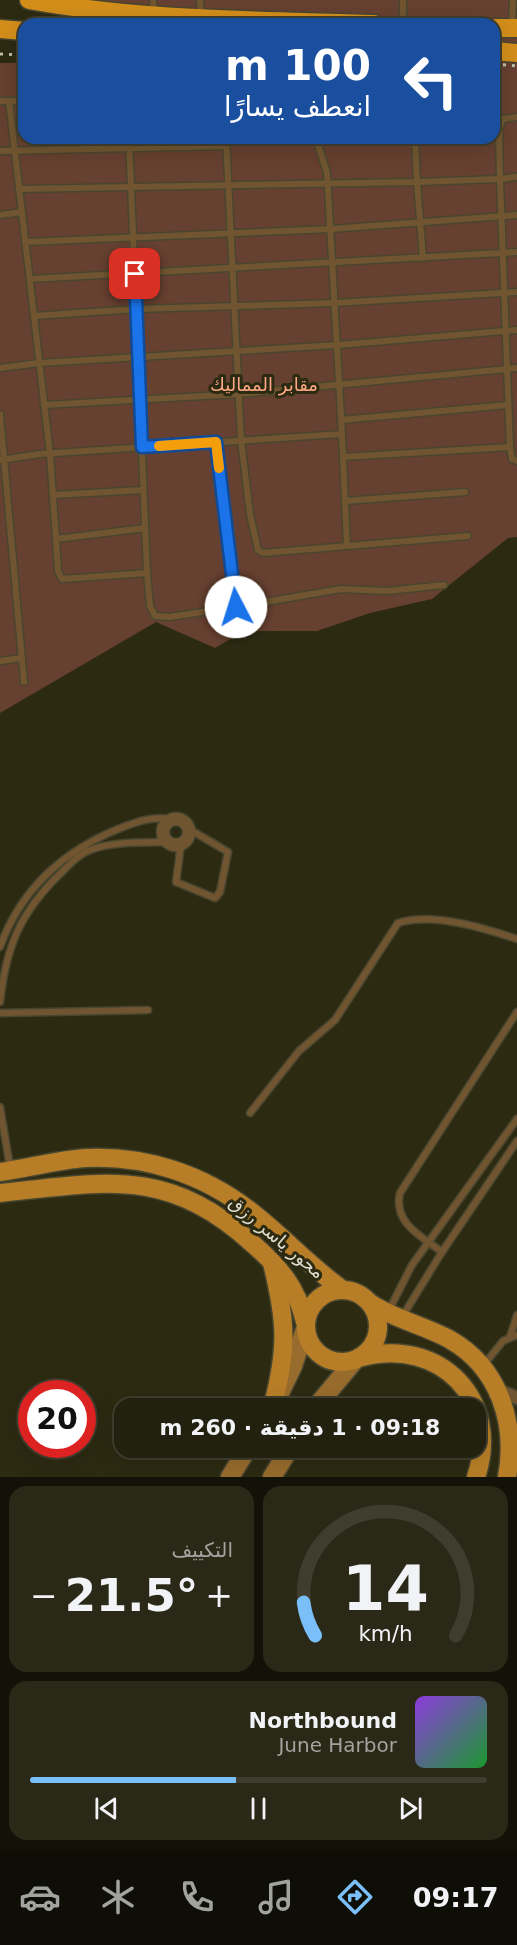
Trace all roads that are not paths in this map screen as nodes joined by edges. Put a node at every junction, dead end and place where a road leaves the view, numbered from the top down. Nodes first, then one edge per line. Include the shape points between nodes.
1 (403, 0) edge
2 (513, 0) edge
3 (37, 1) edge
4 (154, 8) edge
5 (200, 9) edge
6 (304, 18) edge
7 (402, 18) edge
8 (515, 28) edge
9 (0, 30) edge
10 (18, 31) edge
11 (500, 52) edge
12 (517, 53) edge
13 (0, 101) edge
14 (9, 101) junction
15 (18, 101) edge
16 (517, 117) edge
17 (318, 144) edge
18 (415, 144) edge
19 (129, 146) junction
20 (226, 146) joint
21 (14, 150) junction
22 (0, 152) edge
23 (517, 177) edge
24 (500, 179) junction
25 (417, 182) junction
26 (328, 185) junction
27 (228, 186) junction
28 (131, 188) junction
29 (19, 189) junction
30 (22, 212) junction
31 (0, 215) edge
32 (517, 215) edge
33 (502, 216) junction
34 (422, 222) junction
35 (331, 229) junction
36 (230, 233) junction
37 (133, 237) junction
38 (25, 242) junction
39 (504, 252) junction
40 (517, 252) edge
41 (423, 258) junction
42 (333, 264) junction
43 (232, 269) junction
44 (135, 274) junction
45 (30, 279) junction
46 (505, 292) junction
47 (517, 292) edge
48 (335, 303) junction
49 (234, 306) junction
50 (136, 309) junction
51 (34, 316) junction
52 (517, 330) edge
53 (506, 331) junction
54 (338, 345) junction
55 (237, 351) junction
56 (138, 357) junction
57 (39, 363) junction
58 (0, 368) edge
59 (517, 368) edge
60 (507, 369) junction
61 (340, 383) junction
62 (239, 394) junction
63 (140, 400) junction
64 (44, 405) junction
65 (508, 405) junction
66 (0, 414) edge
67 (341, 420) junction
68 (509, 428) junction
69 (517, 428) edge
70 (342, 434) junction
71 (241, 440) junction
72 (216, 442) junction
73 (142, 447) junction
74 (510, 447) junction
75 (50, 454) junction
76 (343, 457) junction
77 (3, 460) edge
78 (517, 461) edge
79 (144, 490) junction
80 (465, 492) dead end
81 (53, 495) junction
82 (345, 501) junction
83 (145, 528) junction
84 (468, 536) dead end
85 (56, 539) junction
86 (347, 546) junction
87 (147, 573) junction
88 (444, 585) dead end
89 (236, 607) junction
90 (22, 658) junction
91 (0, 662) edge
92 (24, 682) dead end
93 (171, 819) junction
94 (189, 829) junction
95 (174, 843) junction
96 (517, 939) edge
97 (0, 946) edge
98 (0, 1002) edge
99 (148, 1010) dead end
100 (517, 1012) edge
101 (0, 1013) edge
102 (0, 1107) edge
103 (250, 1113) dead end
104 (517, 1119) edge
105 (517, 1141) edge
106 (6, 1171) edge
107 (0, 1193) edge
108 (429, 1243) junction
109 (442, 1252) junction
110 (272, 1261) junction
111 (343, 1290) junction
112 (370, 1303) junction
113 (517, 1315) edge
114 (394, 1317) junction
115 (305, 1325) junction
116 (514, 1336) edge
117 (359, 1359) junction
118 (483, 1367) junction
119 (498, 1389) junction
120 (274, 1398) edge
121 (276, 1398) edge
122 (324, 1398) edge
123 (517, 1398) edge
124 (242, 1458) edge
125 (284, 1458) edge
126 (517, 1463) edge
127 (230, 1477) edge
128 (272, 1477) edge
129 (476, 1477) edge
130 (507, 1477) edge

1 - 7 lane
2 - 8 lane
3 - 4 highway
4 - 5 highway
5 - 6 highway
9 - 10 highway
11 - 12 highway
13 - 14 lane
14 - 15 lane
14 - 21 lane
16 - 24 lane via 500,123
17 - 26 lane
18 - 25 lane
19 - 20 lane
19 - 21 lane
19 - 28 lane
20 - 27 lane
21 - 22 lane
21 - 29 lane
23 - 24 lane
24 - 25 lane
24 - 33 lane
25 - 26 lane
25 - 34 lane
26 - 27 lane
26 - 35 lane
27 - 28 lane
27 - 36 lane
28 - 29 lane
28 - 37 lane
29 - 30 lane
30 - 31 lane
30 - 38 lane
32 - 33 lane
33 - 34 lane
33 - 39 lane
34 - 35 lane
34 - 41 lane
35 - 36 lane
35 - 42 lane
36 - 37 lane
36 - 43 lane
37 - 38 lane
37 - 44 lane
38 - 45 lane
39 - 40 lane
39 - 41 lane
39 - 46 lane
41 - 42 lane
42 - 43 lane
42 - 48 lane
43 - 44 lane
43 - 49 lane
44 - 45 lane
44 - 50 lane
45 - 51 lane
46 - 47 lane
46 - 48 lane
46 - 53 lane
48 - 49 lane
48 - 54 lane
49 - 50 lane
49 - 55 lane
50 - 51 lane
50 - 56 lane
51 - 57 lane
52 - 53 lane
53 - 54 lane
53 - 60 lane
54 - 55 lane
54 - 61 lane
55 - 56 lane
55 - 62 lane
56 - 57 lane
56 - 63 lane
57 - 58 lane
57 - 64 lane
59 - 60 lane
60 - 61 lane
60 - 65 lane
61 - 62 lane
61 - 67 lane
62 - 63 lane
62 - 71 lane
63 - 64 lane
63 - 73 lane
64 - 75 lane
65 - 67 lane
65 - 68 lane
66 - 77 lane
67 - 70 lane
68 - 69 lane
68 - 74 lane
70 - 71 lane
70 - 76 lane
71 - 72 lane
71 - 86 lane via 258,550 263,553
72 - 73 lane
72 - 89 lane
73 - 75 lane
73 - 79 lane
74 - 76 lane
74 - 78 lane via 512,459
75 - 77 lane
75 - 81 lane
76 - 82 lane
77 - 90 lane
79 - 81 lane
79 - 83 lane
80 - 82 lane
81 - 85 lane
82 - 86 lane
83 - 85 lane
83 - 87 lane
84 - 86 lane
85 - 87 lane via 62,579
87 - 89 lane via 150,606 155,616
88 - 89 lane via 387,591 341,590
90 - 91 lane
90 - 92 lane
93 - 94 street via 184,821
93 - 95 street via 163,830
93 - 97 lane via 137,820 81,845 64,857 30,893
94 - 95 street via 188,838
94 - 95 lane via 228,852 220,892 215,898 176,882
95 - 98 lane via 114,845 87,851 50,882 25,915 9,947
96 - 103 lane via 466,924 398,922 335,1020 299,1052
99 - 101 lane
100 - 108 lane via 400,1193 400,1215
102 - 106 lane
104 - 108 lane
105 - 109 lane
106 - 111 main road, محور ياسر رزق via 103,1158 139,1161 174,1170 235,1200
107 - 110 main road, محور ياسر رزق via 102,1182 158,1188 210,1210 233,1225
108 - 109 lane
108 - 114 lane via 412,1264
109 - 114 lane
110 - 115 main road, محور ياسر رزق via 290,1282
110 - 120 main road via 285,1337
111 - 112 main road via 358,1293
111 - 115 main road via 315,1301
112 - 114 main road
112 - 117 main road via 377,1316 378,1331 373,1346
113 - 116 lane
114 - 118 main road via 448,1339
115 - 117 main road via 311,1346 323,1358 340,1363
115 - 121 main road via 290,1372
116 - 118 lane
117 - 122 main road
117 - 129 main road via 403,1353 438,1364 461,1382 475,1405 482,1430
118 - 119 main road
119 - 123 street
119 - 130 main road via 507,1410 511,1437
124 - 127 main road
125 - 128 main road
126 - 130 street

